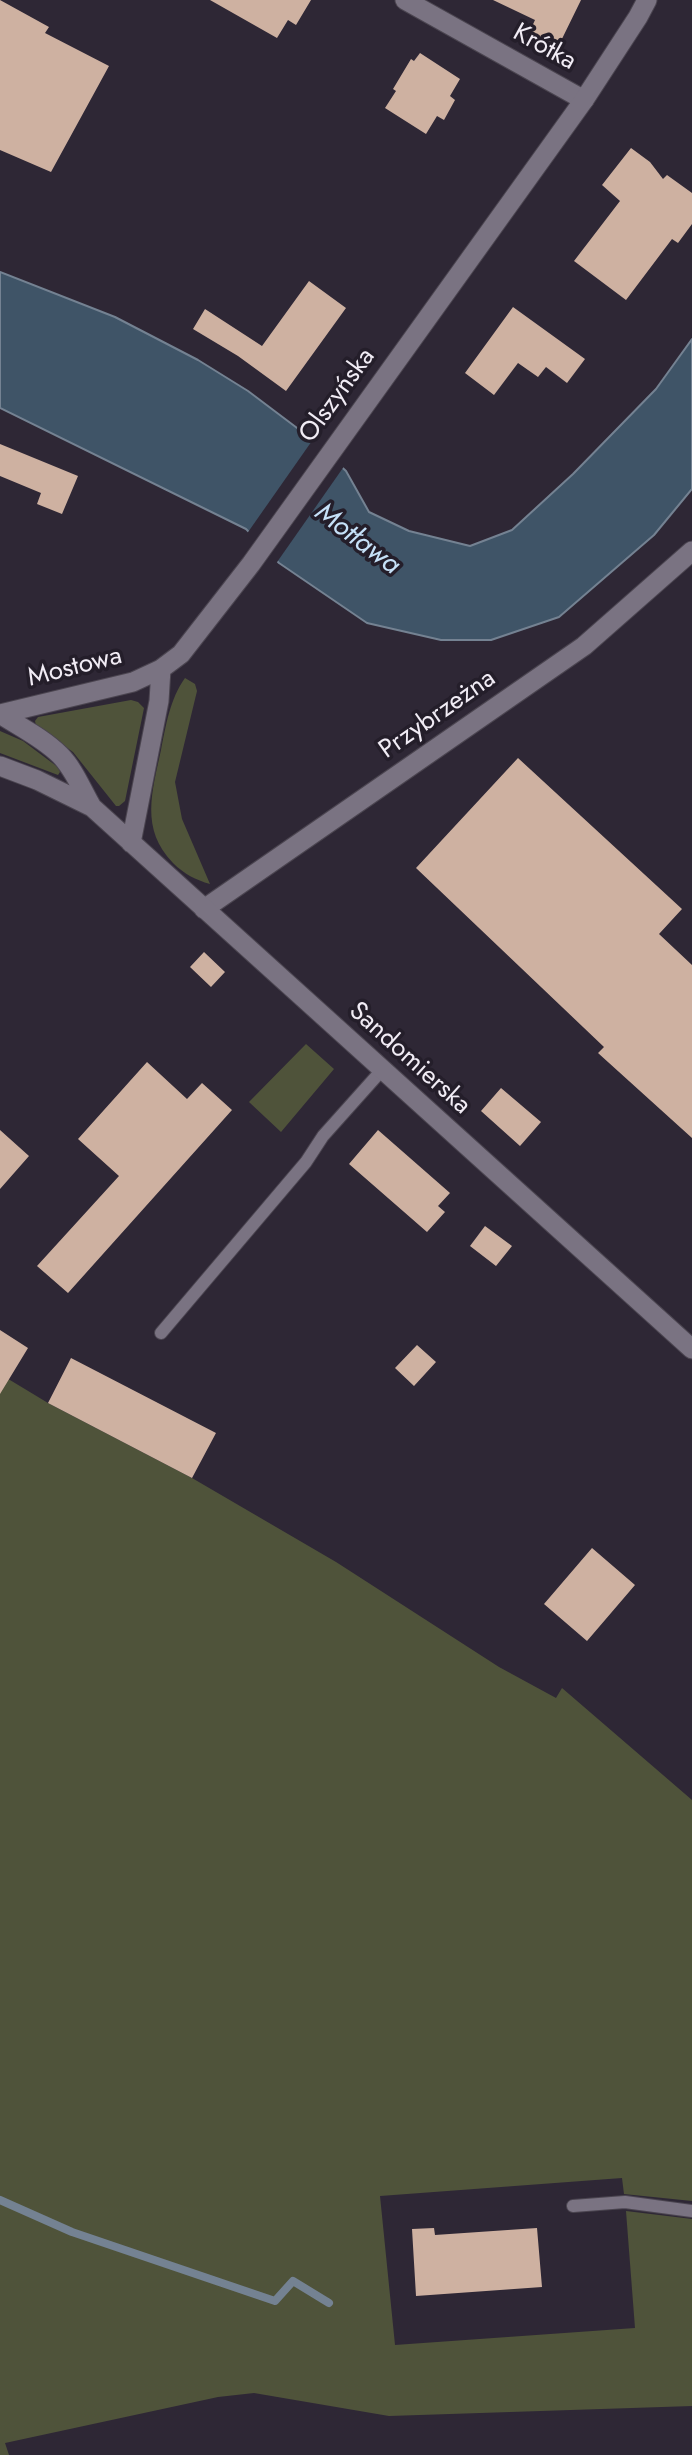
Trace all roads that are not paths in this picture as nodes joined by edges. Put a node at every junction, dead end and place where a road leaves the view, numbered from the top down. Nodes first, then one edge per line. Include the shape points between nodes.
1 (405, 0) edge
2 (647, 0) edge
3 (584, 100) junction
4 (692, 551) edge
5 (161, 670) junction
6 (0, 714) edge
7 (0, 766) edge
8 (92, 807) junction
9 (131, 843) junction
10 (204, 909) junction
11 (382, 1070) junction
12 (161, 1333) dead end
13 (692, 1349) edge
14 (573, 2206) dead end
15 (692, 2211) edge

1 - 3 street, Krótka
2 - 3 street, Olszyńska
3 - 5 street, Olszyńska via 251,564 181,654
4 - 10 street, Przybrzeżna via 584,646
5 - 6 street, Mostowa via 133,682
5 - 9 street
6 - 8 street, Sandomierska via 60,756
7 - 8 street, Sandomierska
8 - 9 street, Sandomierska
9 - 10 street, Sandomierska
10 - 11 street, Sandomierska
11 - 12 lane
11 - 13 street, Sandomierska
14 - 15 lane via 625,2202

